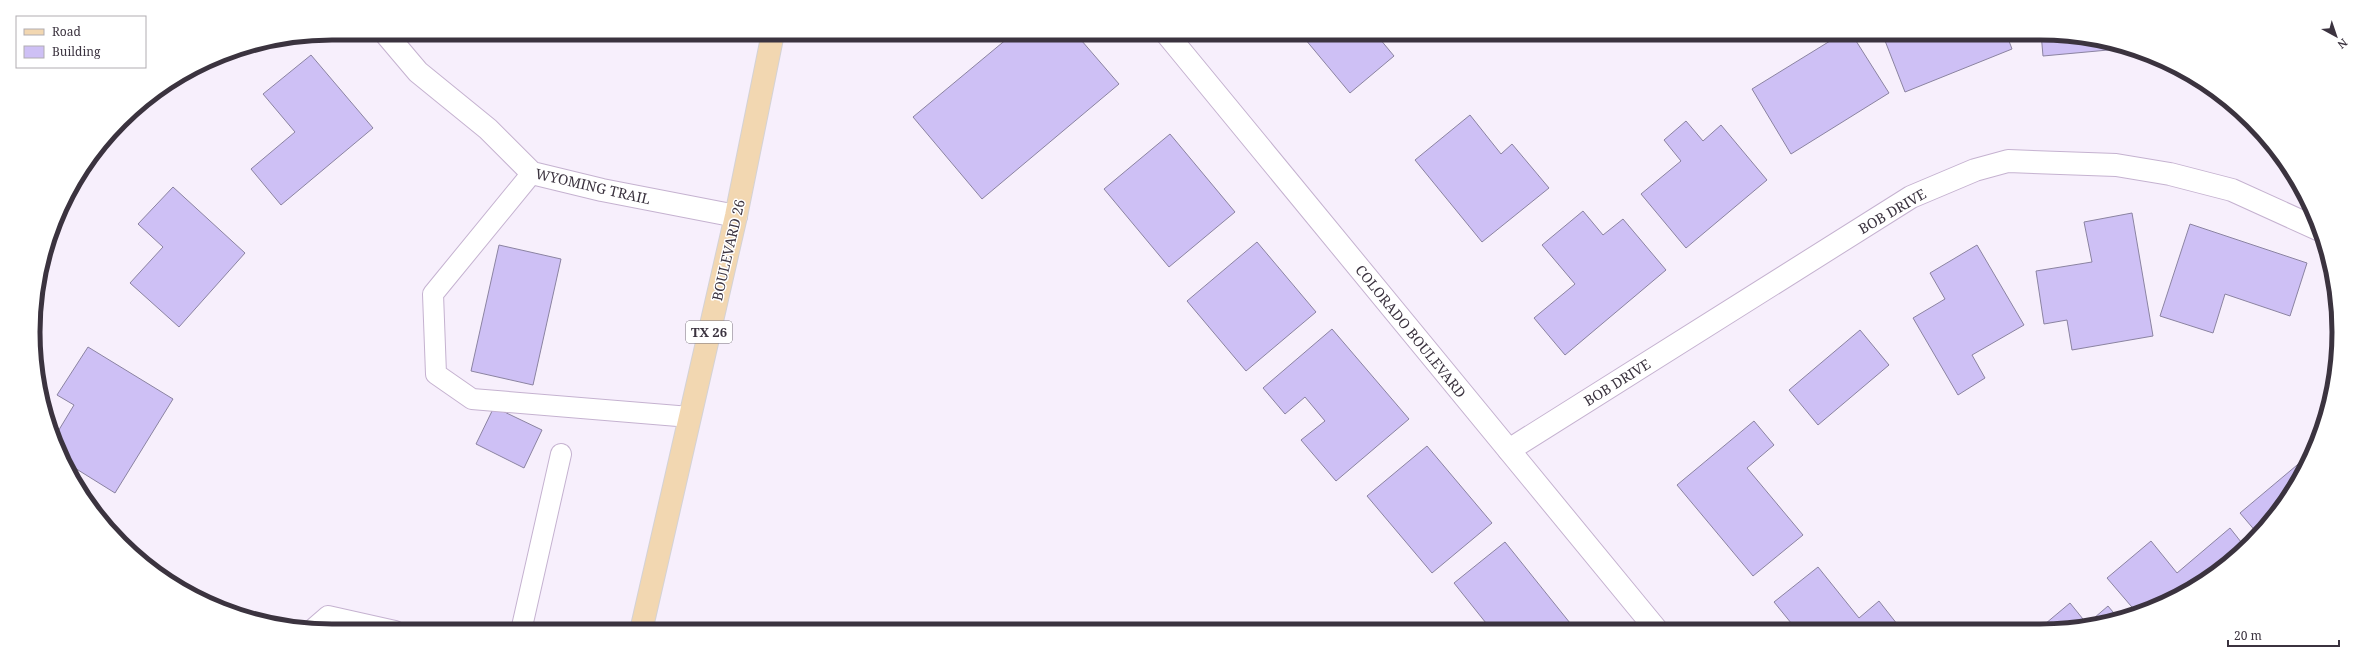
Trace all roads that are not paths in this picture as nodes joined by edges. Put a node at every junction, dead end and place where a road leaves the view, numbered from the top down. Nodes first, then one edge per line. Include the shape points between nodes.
1 (391, 40) edge
2 (772, 40) edge
3 (1172, 40) edge
4 (532, 173) junction
5 (736, 216) junction
6 (2313, 227) edge
7 (690, 417) junction
8 (1509, 450) junction
9 (562, 454) dead end
10 (320, 623) edge
11 (364, 624) edge
12 (523, 624) edge
13 (643, 624) edge
14 (1652, 624) edge

1 - 4 street, WYOMING TRAIL via 418,72 488,129
2 - 5 main road, BOULEVARD 26 / TX 26
3 - 8 street, COLORADO BOULEVARD
4 - 5 street, WYOMING TRAIL via 602,190
4 - 7 lane via 433,294 436,374 472,399
5 - 7 main road, BOULEVARD 26 / TX 26
6 - 8 street, BOB DRIVE via 2232,190 2170,174 2116,165 2008,161 1975,170 1911,197
7 - 13 main road, BOULEVARD 26 / TX 26
8 - 14 street, COLORADO BOULEVARD
9 - 12 lane
10 - 11 lane via 328,616

